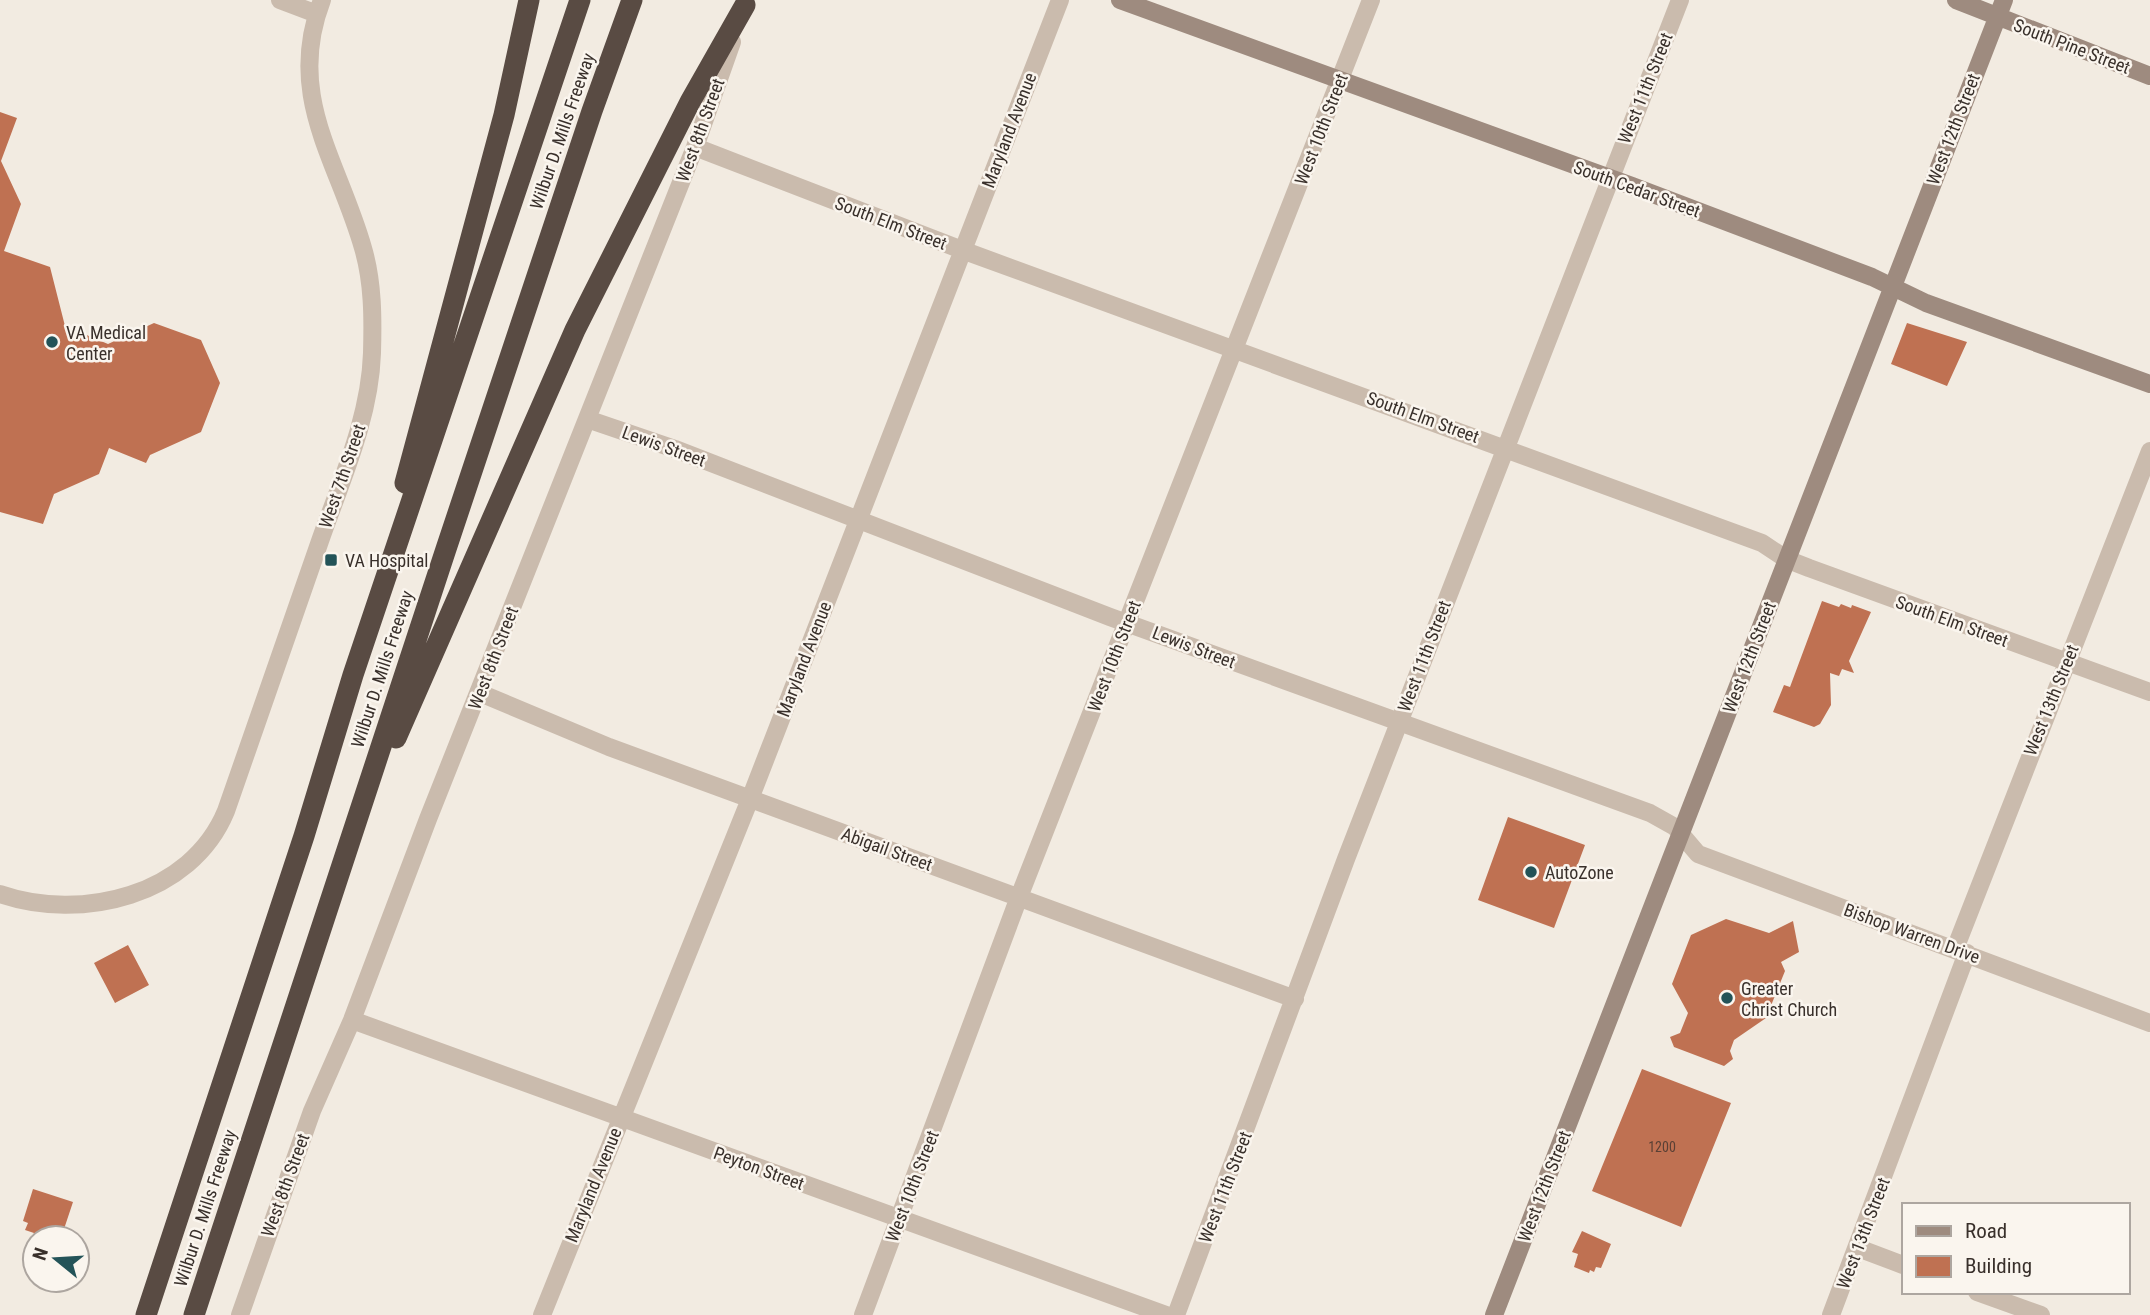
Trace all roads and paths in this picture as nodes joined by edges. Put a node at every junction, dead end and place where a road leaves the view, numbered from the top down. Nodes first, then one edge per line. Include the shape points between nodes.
1 (279, 0) edge
2 (529, 0) edge
3 (580, 0) edge
4 (632, 0) edge
5 (1060, 0) edge
6 (1120, 0) edge
7 (1371, 0) edge
8 (1680, 0) edge
9 (1956, 0) edge
10 (746, 2) edge
11 (319, 7) edge
12 (2001, 8) edge
13 (2150, 76) edge
14 (1341, 79) junction
15 (695, 147) junction
16 (1610, 178) junction
17 (962, 250) junction
18 (1892, 286) junction
19 (1236, 349) junction
20 (2150, 384) edge
21 (587, 419) junction
22 (1506, 448) junction
23 (2150, 451) edge
24 (858, 519) junction
25 (1786, 559) junction
26 (1127, 623) junction
27 (2066, 662) junction
28 (353, 675) junction
29 (2150, 692) edge
30 (480, 694) junction
31 (1399, 721) junction
32 (750, 799) junction
33 (1680, 835) junction
34 (345, 855) junction
35 (0, 894) edge
36 (1019, 897) junction
37 (1961, 951) junction
38 (1296, 999) junction
39 (352, 1020) junction
40 (2150, 1023) edge
41 (620, 1117) junction
42 (900, 1220) junction
43 (1858, 1248) junction
44 (1902, 1265) edge
45 (1983, 1294) edge
46 (146, 1315) edge
47 (194, 1315) edge
48 (240, 1315) edge
49 (542, 1315) edge
50 (863, 1315) edge
51 (1166, 1315) edge
52 (1176, 1315) edge
53 (1494, 1315) edge
54 (1831, 1315) edge
55 (2041, 1315) edge

1 - 11 street
2 - 28 highway via 501,128
3 - 28 highway, Wilbur D. Mills Freeway
4 - 34 highway, Wilbur D. Mills Freeway
5 - 17 street, Maryland Avenue
6 - 14 main road, South Cedar Street
7 - 14 street, West 10th Street
8 - 16 street, West 11th Street
9 - 12 main road, South Pine Street
10 - 15 street, West 8th Street
10 - 34 highway via 575,330
11 - 35 street, West 7th Street via 310,50 310,100 368,266 370,380 351,450 230,800 205,846 178,871 148,889 104,902 56,905 37,905
12 - 13 main road, South Pine Street
12 - 18 main road, West 12th Street
14 - 16 main road, South Cedar Street
14 - 19 street, West 10th Street
15 - 17 street, South Elm Street
15 - 21 street, West 8th Street
16 - 18 main road, South Cedar Street
16 - 22 street, West 11th Street
17 - 19 street, South Elm Street
17 - 24 street, Maryland Avenue
18 - 20 main road, South Cedar Street via 1926,303
18 - 25 main road, West 12th Street
19 - 22 street, South Elm Street
19 - 26 street, West 10th Street
21 - 24 street, Lewis Street
21 - 30 street, West 8th Street
22 - 25 street, South Elm Street via 1762,543
22 - 31 street, West 11th Street
23 - 27 street, West 13th Street
24 - 26 street, Lewis Street
24 - 32 street, Maryland Avenue
25 - 27 street, South Elm Street
25 - 33 main road, West 12th Street
26 - 31 street, Lewis Street
26 - 36 street, West 10th Street
27 - 29 street, South Elm Street
27 - 37 street, West 13th Street
28 - 46 highway, Wilbur D. Mills Freeway
30 - 32 street, Abigail Street
30 - 39 street, West 8th Street
31 - 33 street, Lewis Street via 1650,813
31 - 38 street, West 11th Street
32 - 36 street, Abigail Street
32 - 41 street, Maryland Avenue
33 - 37 street, Bishop Warren Drive via 1698,854
33 - 53 main road, West 12th Street
34 - 47 highway, Wilbur D. Mills Freeway
36 - 38 street, Abigail Street
36 - 42 street, West 10th Street
37 - 40 street, Bishop Warren Drive
37 - 43 street, West 13th Street
38 - 52 street, West 11th Street
39 - 41 street, Peyton Street
39 - 48 street, West 8th Street via 312,1111
41 - 42 street, Peyton Street
41 - 49 street, Maryland Avenue
42 - 50 street, West 10th Street
42 - 51 street, Peyton Street
43 - 44 street
43 - 54 street, West 13th Street
45 - 55 street

